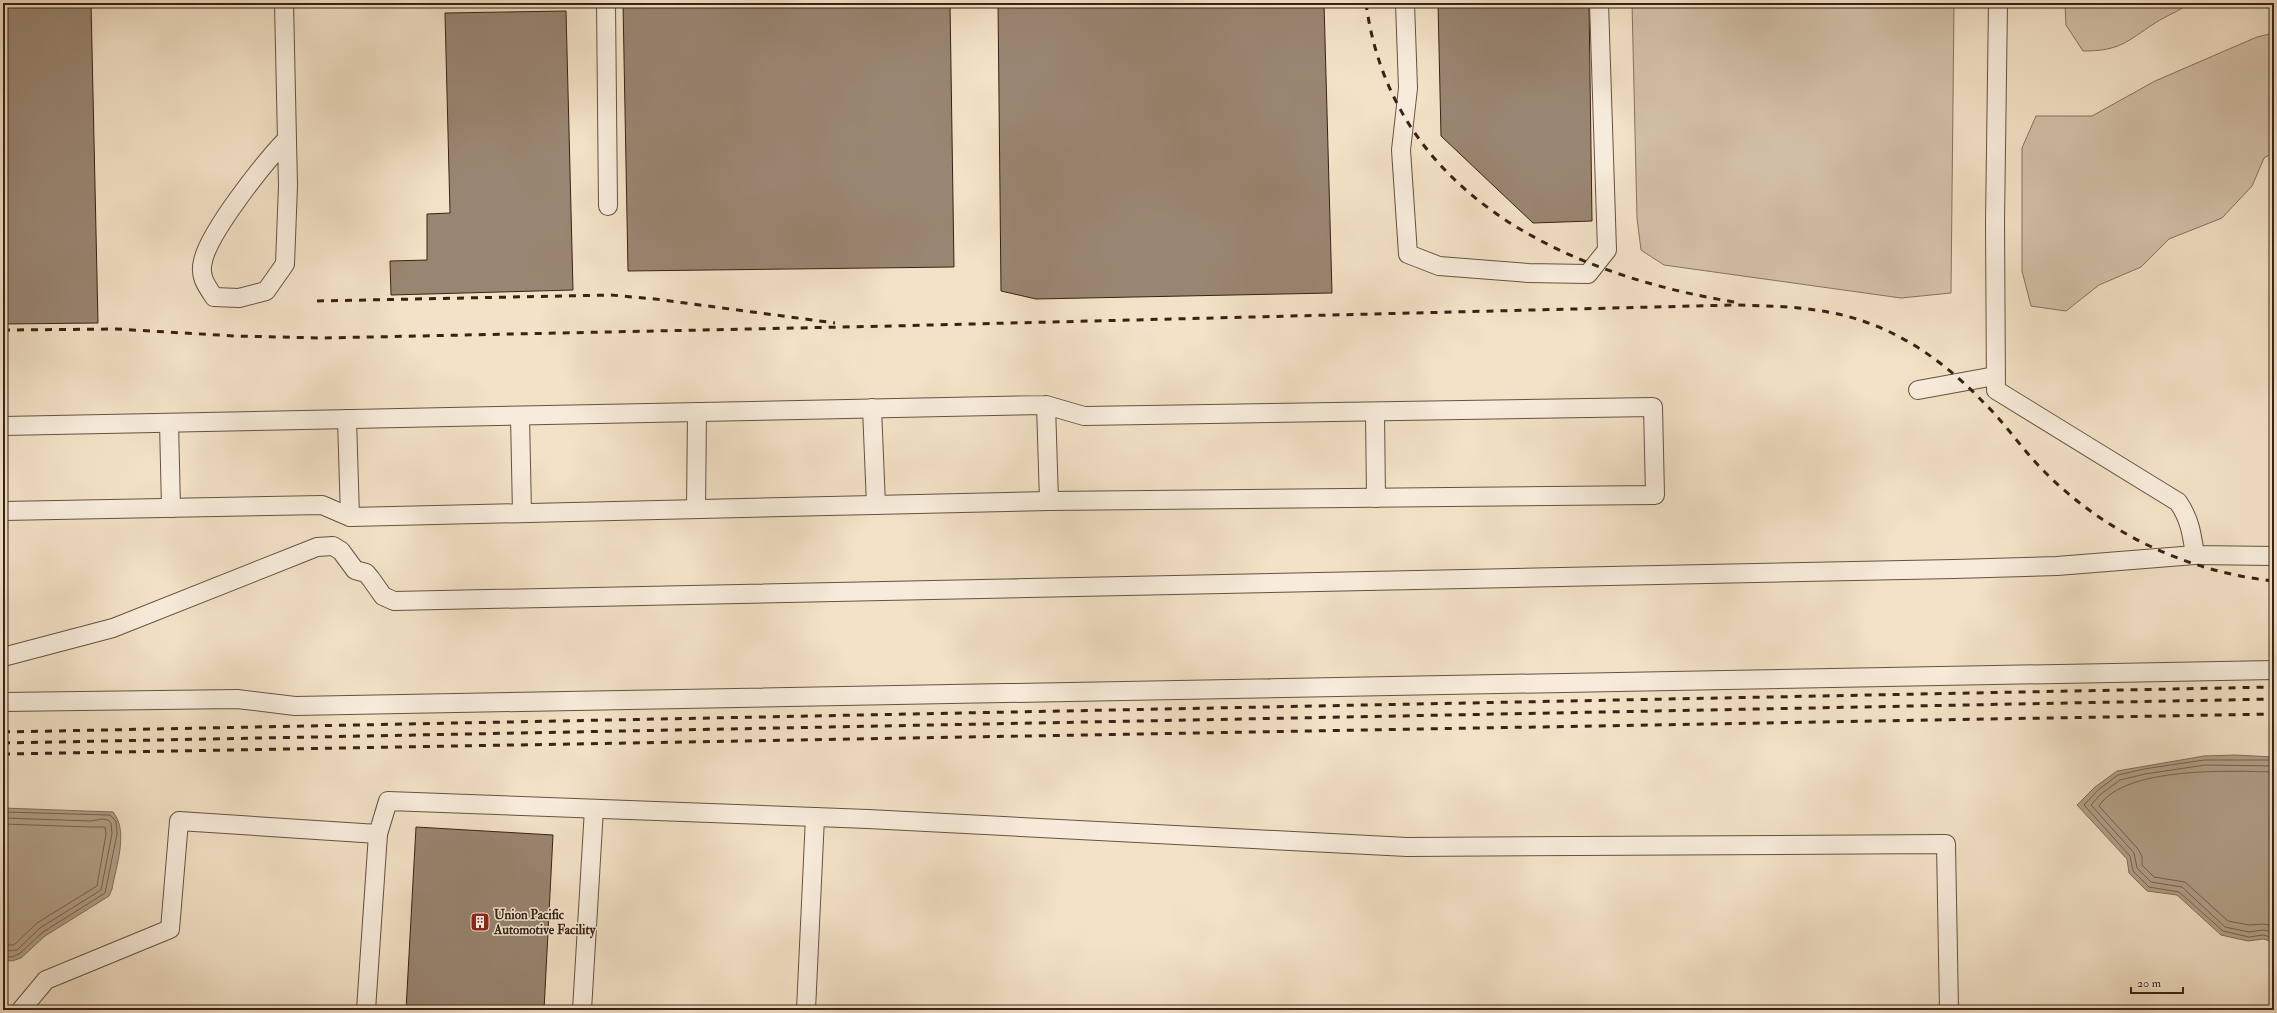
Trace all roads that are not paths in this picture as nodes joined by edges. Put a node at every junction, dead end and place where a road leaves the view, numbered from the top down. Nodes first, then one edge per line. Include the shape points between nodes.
1 (284, 3) edge
2 (606, 3) edge
3 (1405, 3) edge
4 (1599, 3) edge
5 (1998, 3) edge
6 (285, 141) junction
7 (608, 206) dead end
8 (1995, 376) junction
9 (1918, 390) dead end
10 (1046, 404) junction
11 (872, 408) junction
12 (697, 412) junction
13 (1375, 412) junction
14 (520, 416) junction
15 (347, 419) junction
16 (169, 423) junction
17 (3, 426) edge
18 (1376, 498) junction
19 (1049, 501) junction
20 (876, 505) junction
21 (171, 508) junction
22 (696, 509) junction
23 (3, 511) edge
24 (522, 513) junction
25 (350, 517) junction
26 (2195, 555) junction
27 (2274, 556) edge
28 (3, 657) edge
29 (2274, 670) edge
30 (3, 702) edge
31 (594, 809) junction
32 (815, 817) junction
33 (378, 834) junction
34 (21, 1010) edge
35 (366, 1010) edge
36 (582, 1010) edge
37 (806, 1010) edge
38 (1949, 1010) edge

1 - 6 street
2 - 7 street
3 - 4 street via 1408,88 1401,150 1408,254 1439,266 1528,273 1588,274 1607,250
5 - 8 street
6 - 6 street via 288,186 285,264 266,291 239,298 214,297 202,281 202,261 213,237 267,160
8 - 9 street
8 - 26 street via 1996,390 2178,502 2190,523
10 - 11 street
10 - 13 street via 1084,416
10 - 19 street
11 - 12 street
11 - 20 street
12 - 14 street
12 - 22 street
13 - 18 street
13 - 18 street via 1653,407 1655,495
14 - 15 street
14 - 24 street
15 - 16 street
15 - 25 street
16 - 17 street
16 - 21 street
18 - 19 street
19 - 20 street
20 - 22 street
21 - 23 street
21 - 25 street via 322,505
22 - 24 street
24 - 25 street
26 - 27 street
26 - 28 street via 2049,566 394,601 383,596 372,579 355,570 341,551 333,546 317,547 113,628
29 - 30 street via 295,706 237,698
31 - 32 street
31 - 33 street via 388,801
31 - 36 street
32 - 37 street
32 - 38 street via 1407,847 1946,844
33 - 34 street via 179,821 170,929 46,980
33 - 35 street

